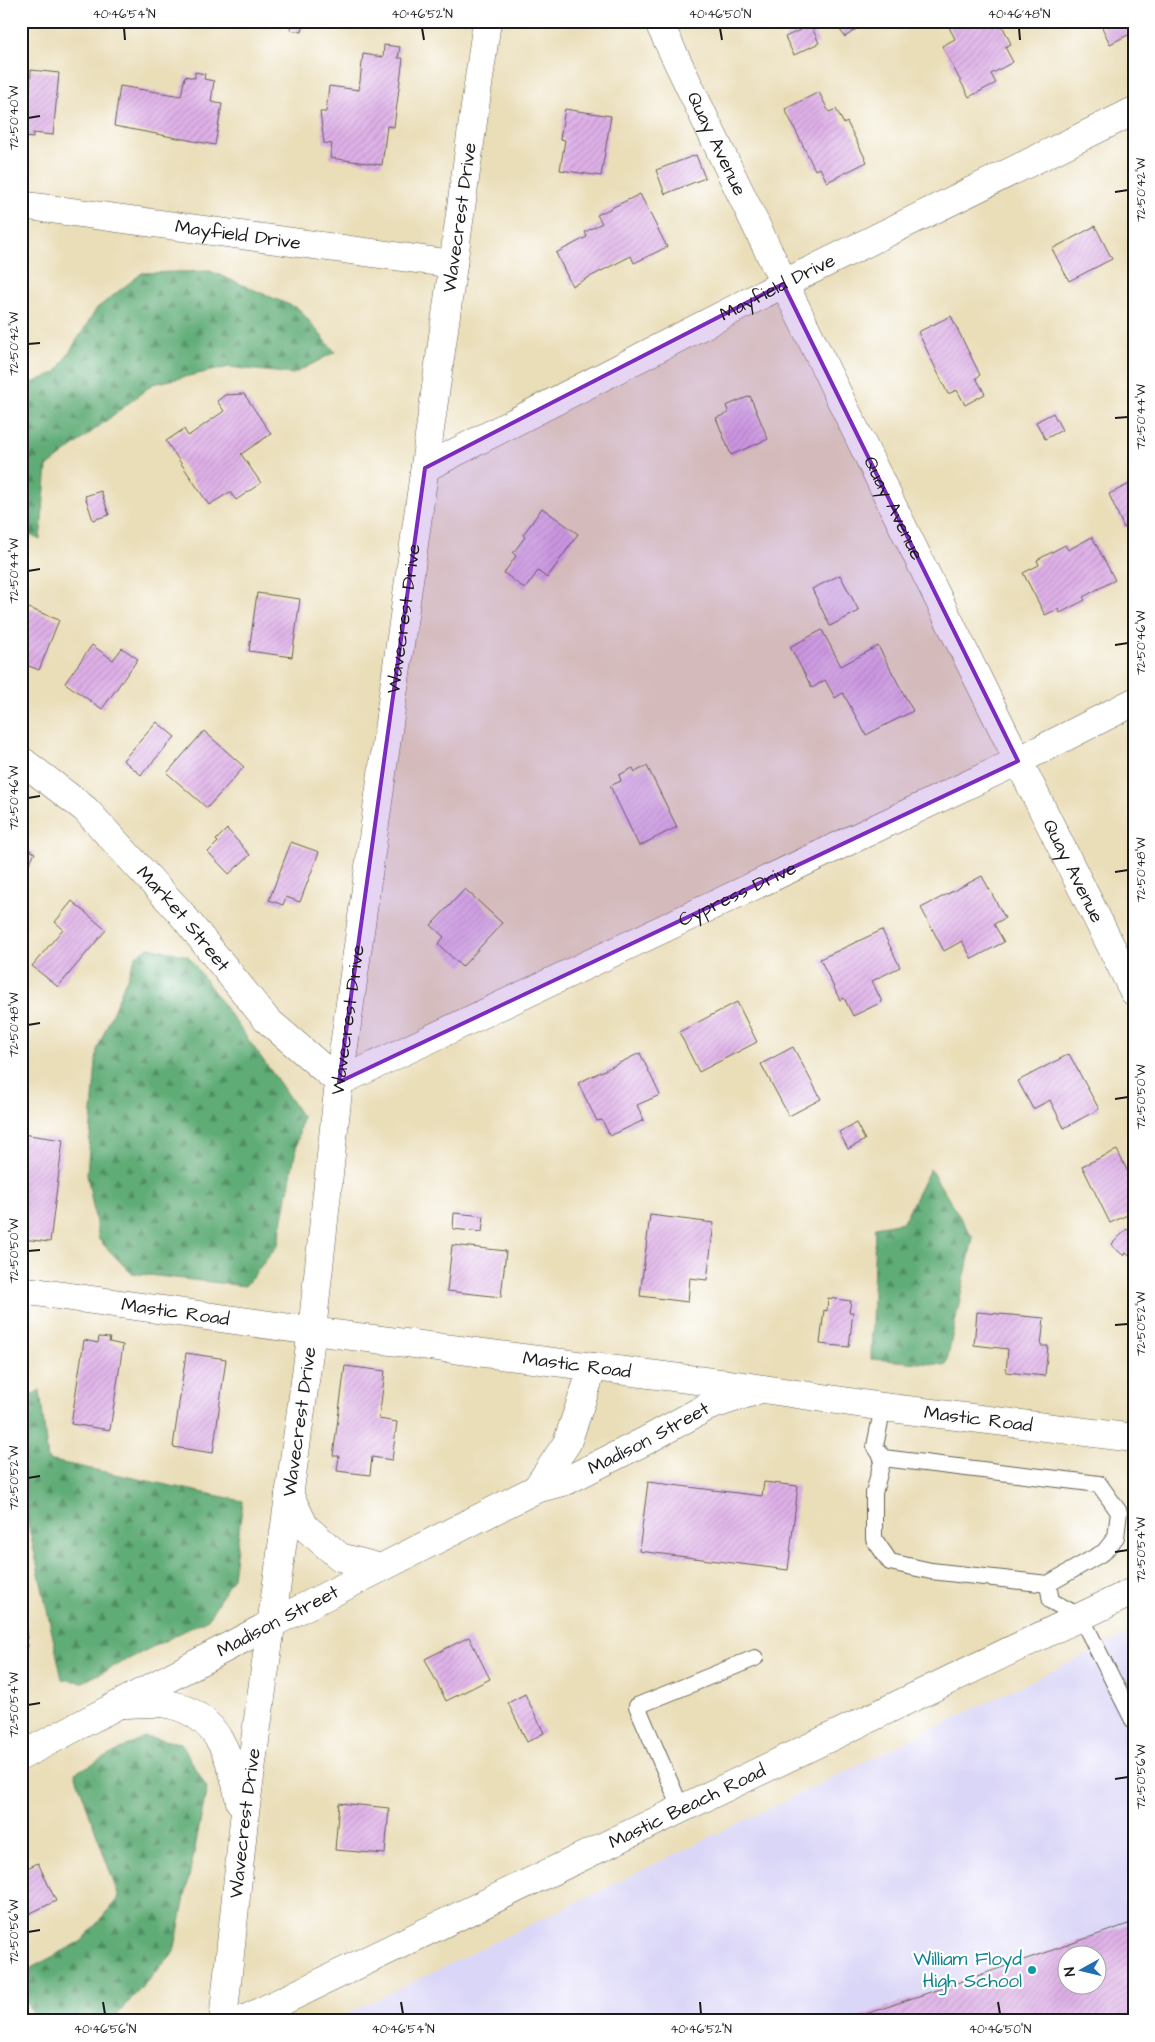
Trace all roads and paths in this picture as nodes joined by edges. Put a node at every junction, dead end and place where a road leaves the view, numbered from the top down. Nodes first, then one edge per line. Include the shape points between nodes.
1 (487, 21) edge
2 (658, 21) edge
3 (1134, 111) edge
4 (21, 205) edge
5 (453, 264) junction
6 (784, 284) junction
7 (425, 468) junction
8 (1134, 702) edge
9 (21, 760) edge
10 (1018, 762) junction
11 (1134, 992) edge
12 (339, 1082) junction
13 (21, 1290) edge
14 (312, 1331) junction
15 (593, 1367) junction
16 (761, 1389) junction
17 (883, 1407) junction
18 (1134, 1438) edge
19 (884, 1458) junction
20 (536, 1489) junction
21 (289, 1494) junction
22 (381, 1568) junction
23 (1048, 1584) junction
24 (1134, 1592) edge
25 (1081, 1617) junction
26 (271, 1624) junction
27 (755, 1658) dead end
28 (120, 1704) junction
29 (1134, 1722) edge
30 (21, 1756) edge
31 (682, 1808) junction
32 (244, 1820) junction
33 (223, 2021) edge
34 (241, 2021) edge

1 - 5 street, Wavecrest Drive
2 - 6 street, Quay Avenue
3 - 6 street, Mayfield Drive
4 - 5 street, Mayfield Drive
5 - 7 street, Wavecrest Drive
6 - 7 street, Mayfield Drive
6 - 10 street, Quay Avenue
7 - 12 street, Wavecrest Drive
8 - 10 street, Cypress Drive
9 - 12 street, Market Street via 85,809 180,912 266,1019
10 - 11 street, Quay Avenue
10 - 12 street, Cypress Drive
12 - 14 street, Wavecrest Drive
13 - 14 street, Mastic Road
14 - 15 street, Mastic Road
14 - 21 street, Wavecrest Drive
15 - 16 street, Mastic Road
15 - 20 street, Madison Street via 567,1443
16 - 17 street, Mastic Road
16 - 20 street, Madison Street via 707,1407 566,1481
17 - 18 street, Mastic Road
17 - 19 lane via 875,1446
19 - 23 lane via 874,1493 874,1539 890,1562 931,1571
19 - 23 lane via 1099,1484 1119,1512 1116,1537 1104,1552
20 - 22 street, Madison Street
21 - 22 street via 305,1526 340,1557
21 - 26 street, Wavecrest Drive
22 - 26 street, Madison Street
23 - 25 lane via 1051,1600
24 - 25 street, Mastic Beach Road
25 - 29 lane
25 - 31 street, Mastic Beach Road
26 - 28 street, Madison Street
26 - 32 street, Wavecrest Drive
27 - 31 lane via 636,1706
28 - 30 street, Madison Street
28 - 32 street via 171,1705 192,1712 219,1736 234,1769
31 - 34 street, Mastic Beach Road
32 - 33 street, Wavecrest Drive

